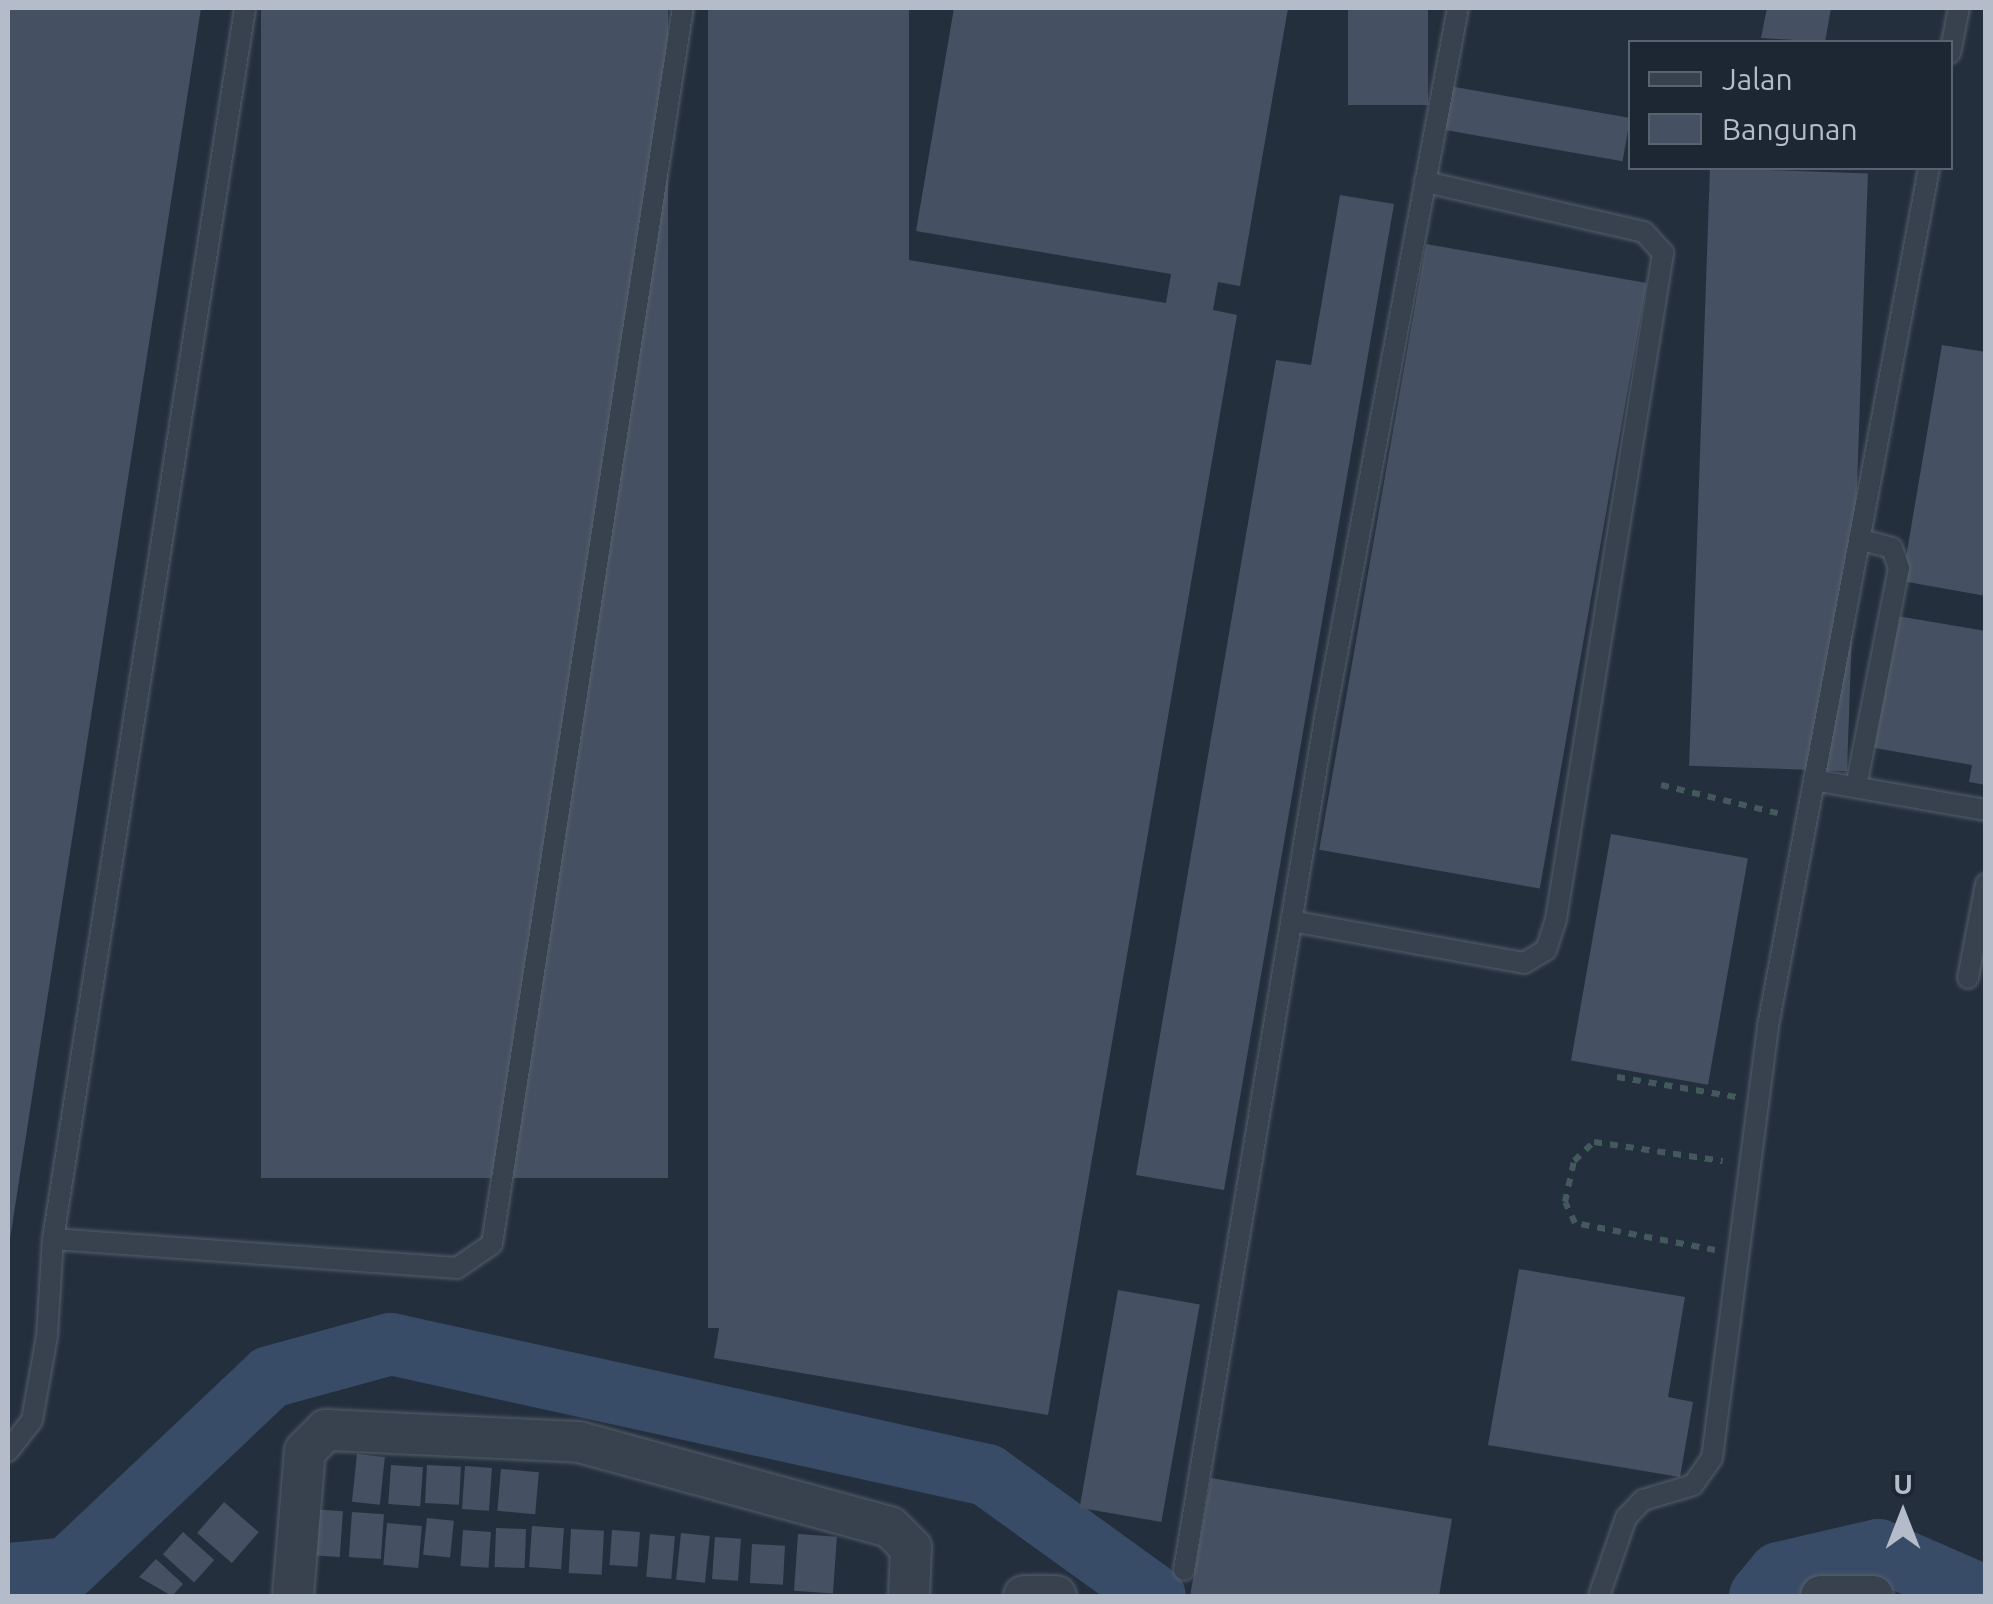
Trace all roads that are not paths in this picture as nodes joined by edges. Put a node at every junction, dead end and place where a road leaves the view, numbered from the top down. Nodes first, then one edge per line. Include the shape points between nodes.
1 (244, 8) edge
2 (683, 8) edge
3 (1458, 8) edge
4 (1959, 8) edge
5 (1953, 40) edge
6 (1929, 170) edge
7 (1425, 182) junction
8 (1859, 539) junction
9 (1814, 780) junction
10 (1856, 787) junction
11 (1986, 810) edge
12 (1986, 884) edge
13 (1291, 921) junction
14 (1968, 978) dead end
15 (53, 1239) junction
16 (8, 1451) edge
17 (1184, 1570) dead end
18 (293, 1596) edge
19 (909, 1596) edge
20 (1024, 1596) edge
21 (1056, 1596) edge
22 (1599, 1596) edge
23 (1821, 1596) edge
24 (1873, 1596) edge

1 - 15 lane
2 - 15 lane via 492,1244 457,1268
3 - 7 lane
4 - 5 lane
6 - 8 lane
7 - 13 lane
7 - 13 lane via 1644,232 1663,253 1556,919 1546,950 1524,963
8 - 9 lane
8 - 10 lane via 1892,548 1899,568
9 - 10 lane
9 - 22 lane via 1757,1100 1712,1458 1693,1485 1643,1500 1626,1518
10 - 11 lane
12 - 14 lane
13 - 17 lane
15 - 16 lane via 32,1420
18 - 19 street via 308,1440 326,1430 579,1442 890,1527 911,1548
20 - 21 street
23 - 24 street

